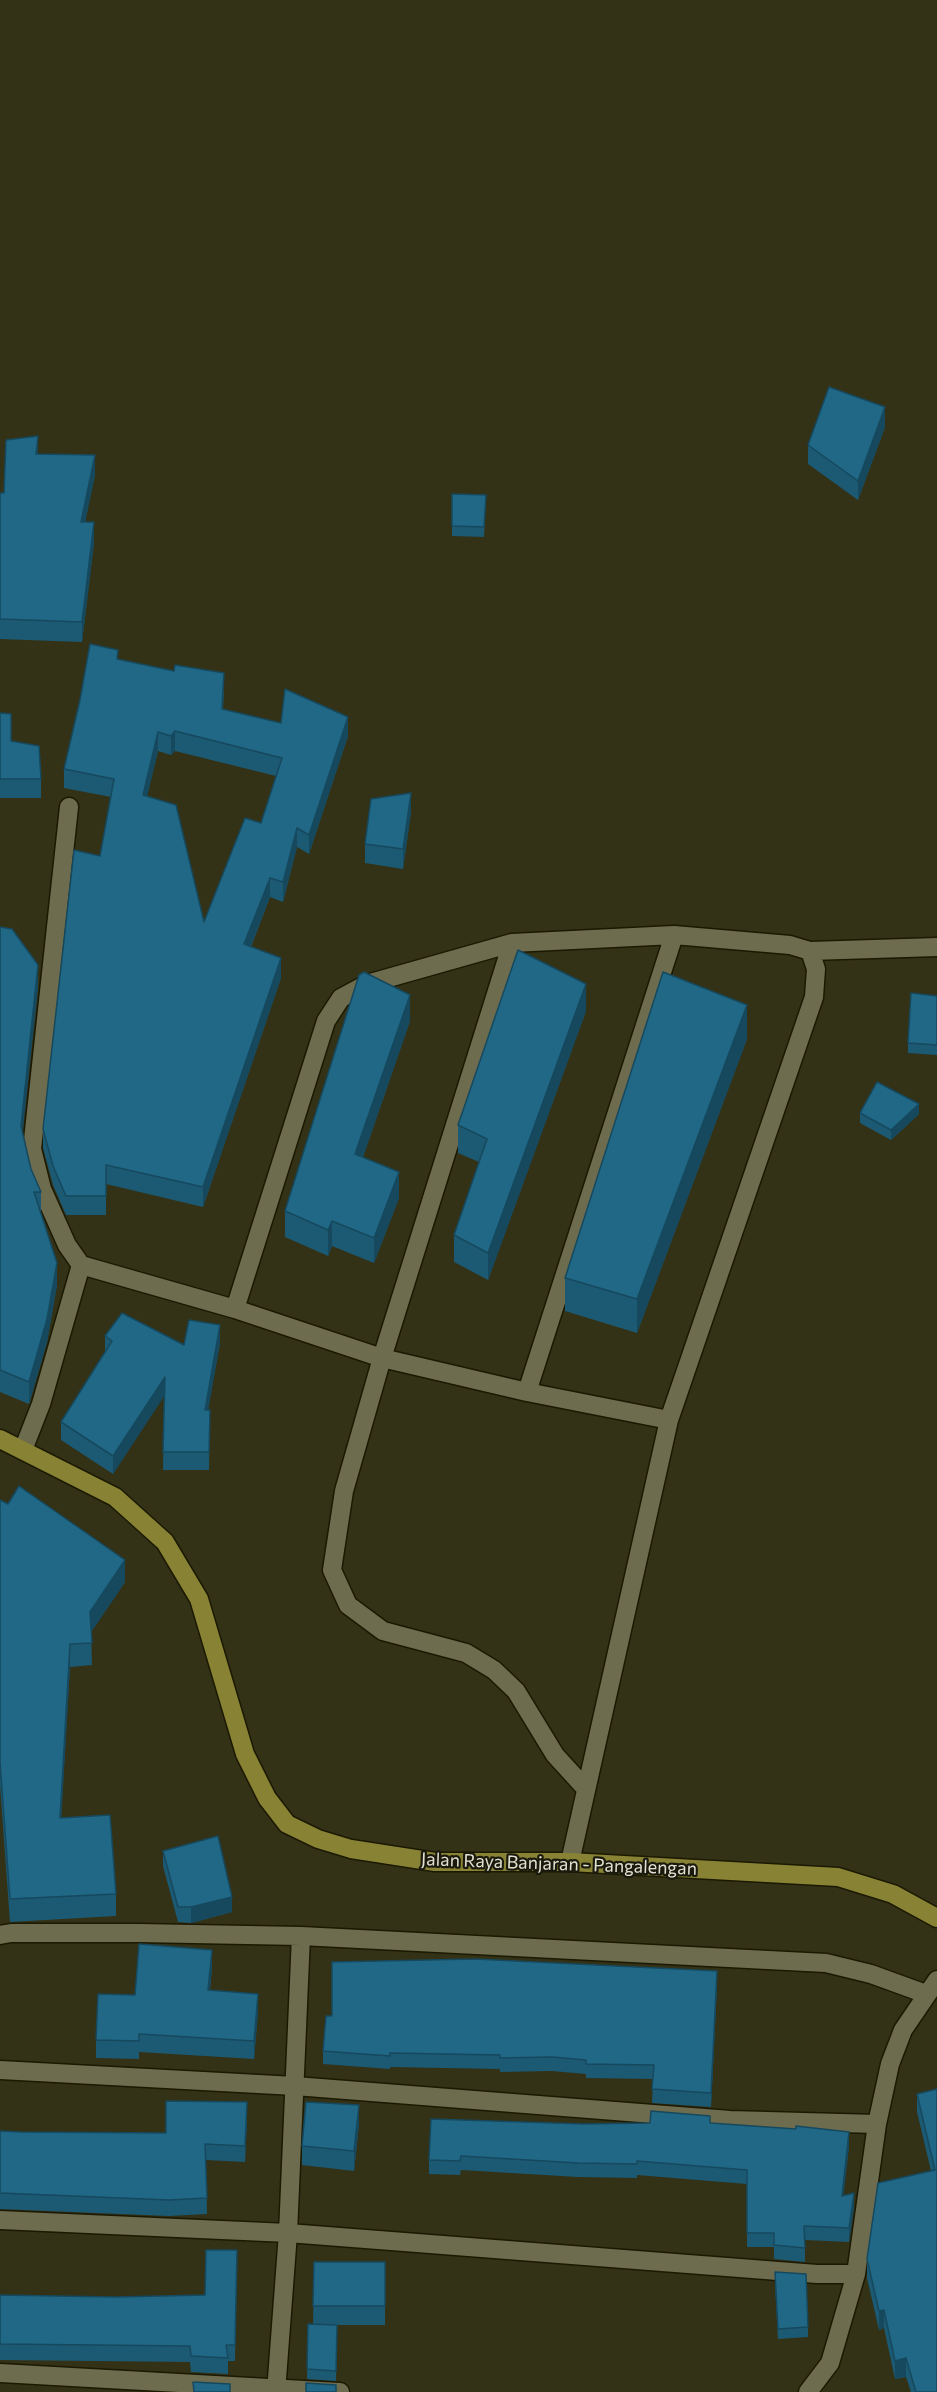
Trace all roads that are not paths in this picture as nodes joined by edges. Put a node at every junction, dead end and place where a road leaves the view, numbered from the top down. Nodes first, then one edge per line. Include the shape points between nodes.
1 (69, 807) dead end
2 (674, 935) junction
3 (512, 943) junction
4 (937, 946) edge
5 (810, 951) junction
6 (81, 1265) junction
7 (235, 1309) junction
8 (382, 1358) junction
9 (526, 1392) junction
10 (669, 1419) junction
11 (0, 1439) edge
12 (23, 1450) junction
13 (586, 1789) junction
14 (570, 1862) junction
15 (937, 1918) edge
16 (0, 1935) edge
17 (301, 1936) junction
18 (932, 1987) edge
19 (0, 2070) edge
20 (295, 2086) junction
21 (877, 2124) junction
22 (0, 2220) edge
23 (288, 2233) junction
24 (856, 2274) junction
25 (0, 2373) edge
26 (276, 2390) edge
27 (340, 2392) edge
28 (808, 2392) edge

1 - 6 street via 32,1149 42,1189 67,1245
2 - 3 street
2 - 5 street via 790,945
2 - 9 street
3 - 7 street via 367,984 341,998 326,1021
3 - 8 street
4 - 5 street
5 - 10 street via 816,969 814,997
6 - 7 street
6 - 12 street via 41,1404
7 - 8 street
8 - 9 street
8 - 13 street via 344,1491 332,1570 348,1605 383,1631 466,1653 494,1670 516,1691 555,1755
9 - 10 street
10 - 13 street
11 - 12 main road, Jalan Raya Banjaran - Pangalengan
12 - 14 main road, Jalan Raya Banjaran - Pangalengan via 116,1497 165,1542 199,1599 245,1754 267,1798 286,1824 351,1849 435,1862
13 - 14 street
14 - 15 main road, Jalan Raya Banjaran - Pangalengan via 838,1877 893,1894
16 - 17 street
17 - 18 street via 826,1963
17 - 20 street
18 - 21 street via 903,2030 890,2064
19 - 20 street
20 - 21 street via 730,2120
20 - 23 street
21 - 24 street
22 - 23 street
23 - 24 street
23 - 26 street
24 - 28 street via 830,2363
25 - 26 street
26 - 27 street

